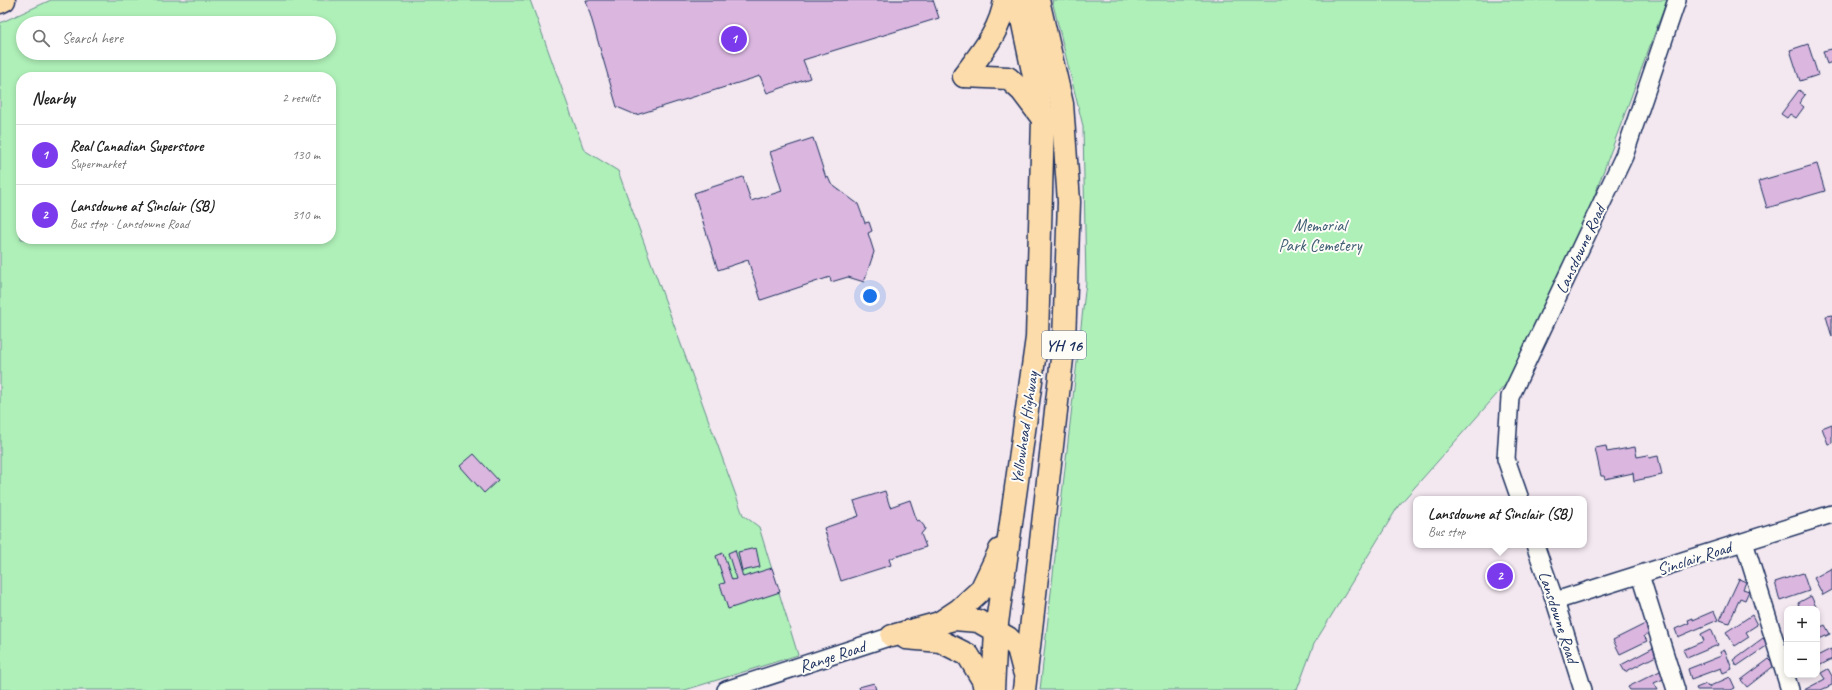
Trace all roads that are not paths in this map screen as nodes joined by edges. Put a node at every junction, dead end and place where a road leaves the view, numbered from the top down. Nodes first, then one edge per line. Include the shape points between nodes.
1 (4, 0) edge
2 (1005, 0) edge
3 (1018, 0) edge
4 (1038, 0) edge
5 (1677, 0) edge
6 (0, 2) edge
7 (1043, 119) junction
8 (1519, 496) edge
9 (1832, 514) edge
10 (1011, 522) junction
11 (1744, 542) junction
12 (1536, 548) edge
13 (1640, 575) junction
14 (1555, 601) junction
15 (938, 624) junction
16 (996, 630) junction
17 (892, 636) junction
18 (1024, 682) edge
19 (726, 690) edge
20 (985, 690) edge
21 (993, 690) edge
22 (1583, 690) edge
23 (1676, 690) edge
24 (1790, 690) edge

1 - 6 main road
2 - 7 main road via 1003,14 990,42 964,76 1008,78 1022,91
3 - 7 main road, Yellowhead Highway / YH 16
4 - 18 main road, Yellowhead Highway / YH 16 via 1062,104 1069,202 1064,341
5 - 8 street, Lansdowne Road via 1624,156 1510,397 1506,459
7 - 10 main road, Yellowhead Highway / YH 16 via 1037,338
9 - 11 street, Sinclair Road
10 - 15 main road via 981,590 959,610
10 - 16 main road, Yellowhead Highway / YH 16
11 - 13 street, Sinclair Road
11 - 24 street
12 - 14 street, Lansdowne Road
13 - 14 street, Sinclair Road
13 - 23 street
14 - 22 street, Lansdowne Road
15 - 16 main road via 954,619 978,621
15 - 17 main road
16 - 18 main road via 1018,648
16 - 21 main road, Yellowhead Highway / YH 16
17 - 19 street, Range Road
17 - 20 main road via 940,641 968,656 983,680

